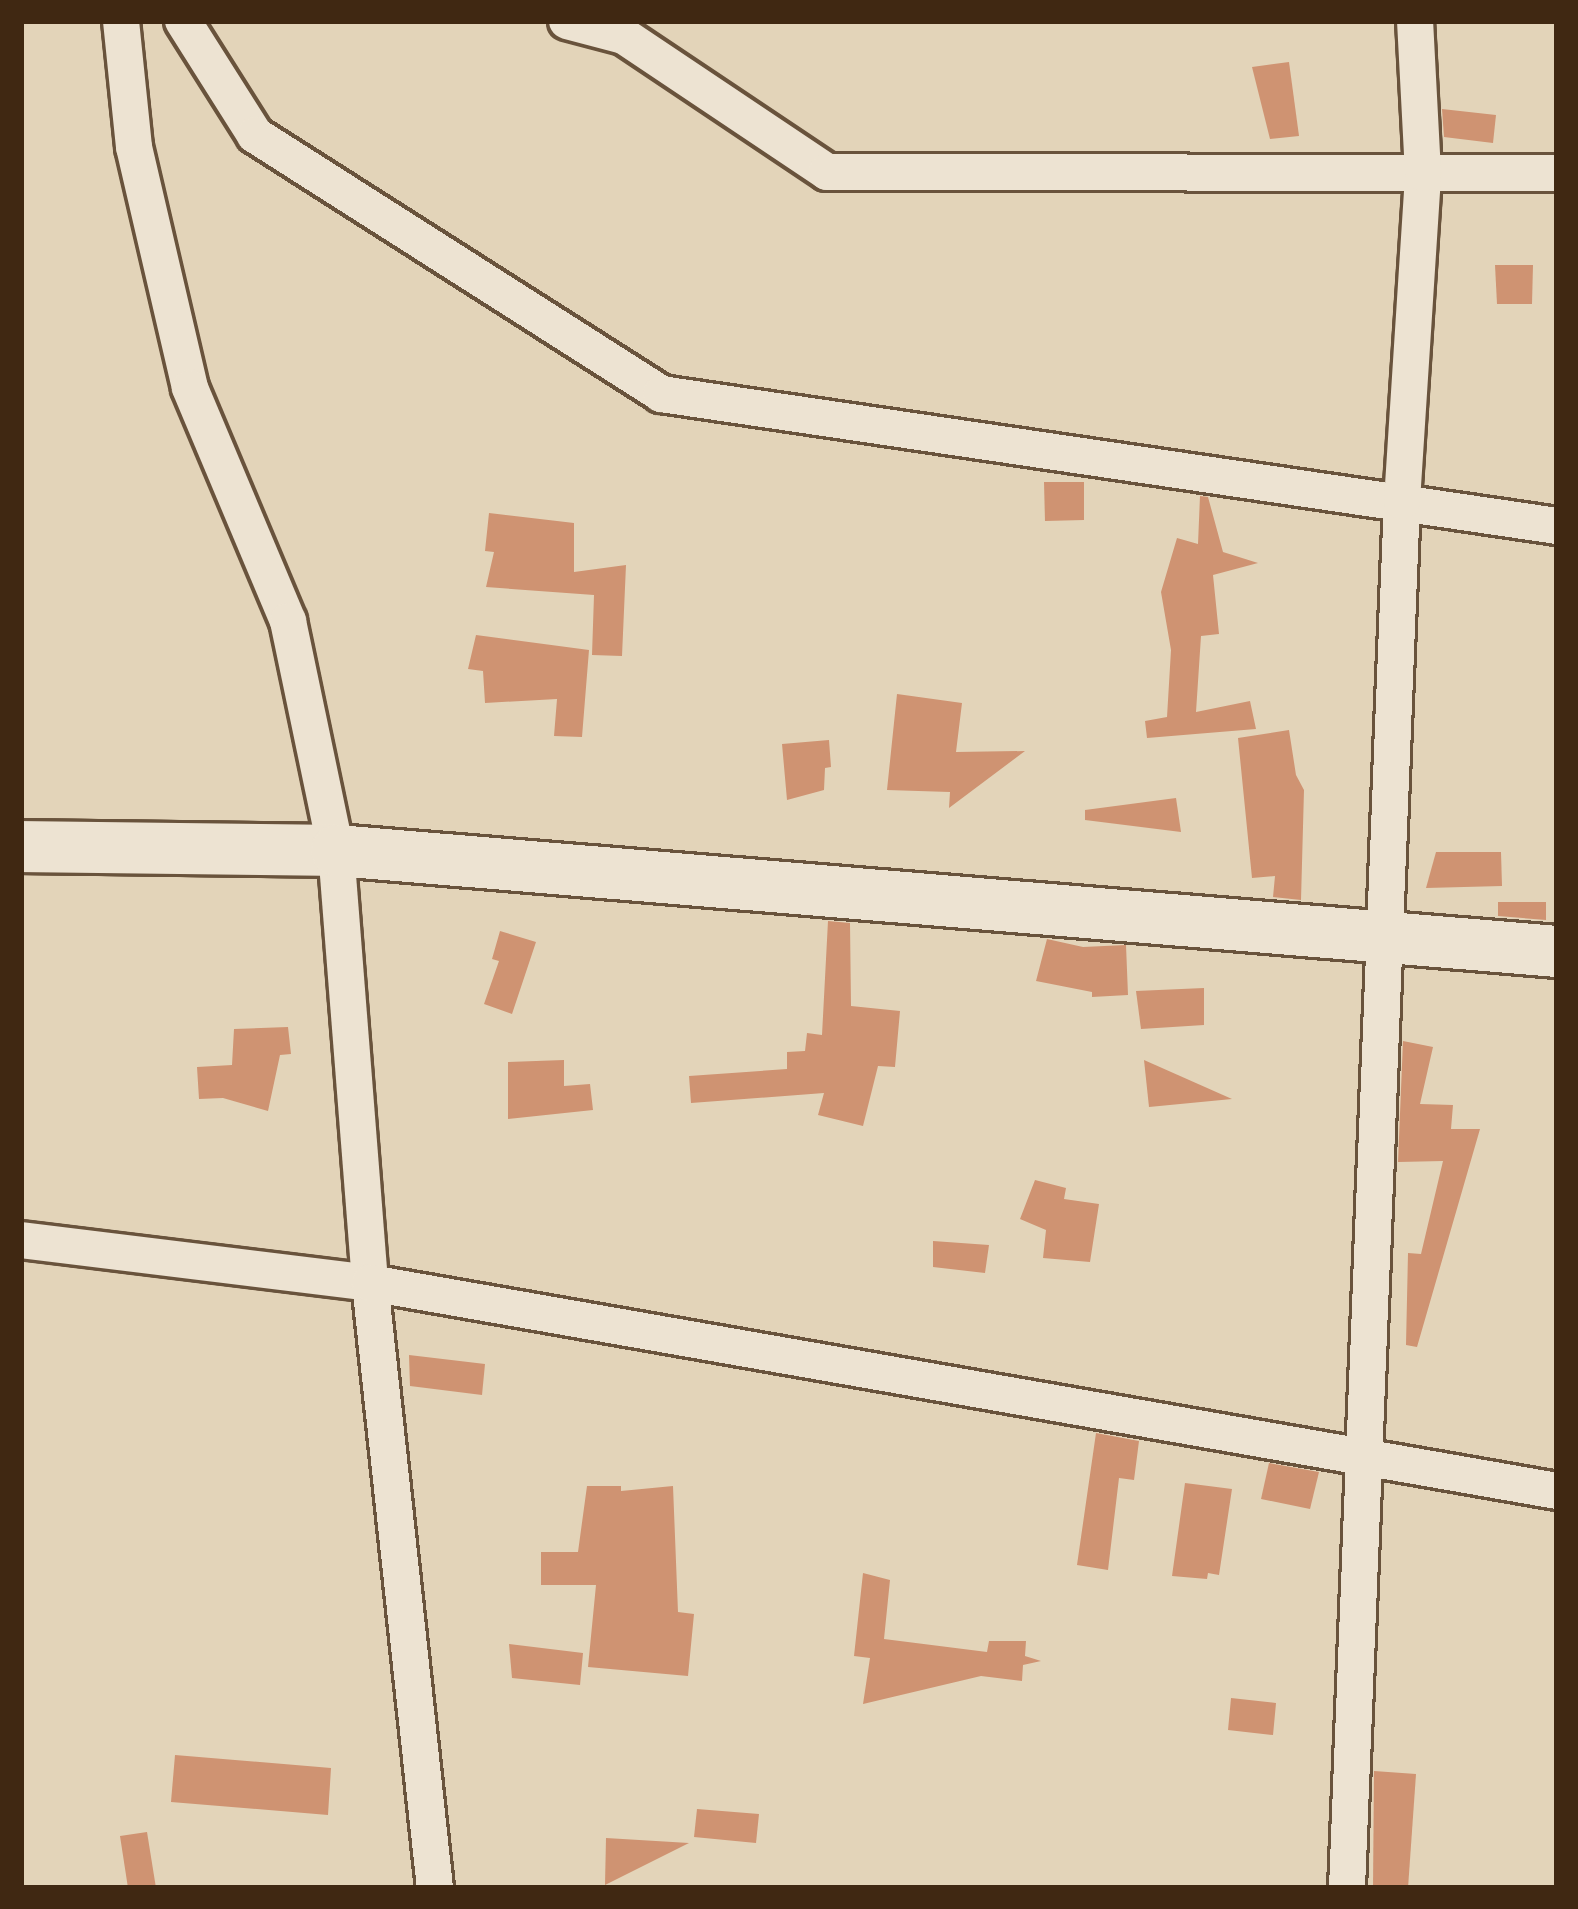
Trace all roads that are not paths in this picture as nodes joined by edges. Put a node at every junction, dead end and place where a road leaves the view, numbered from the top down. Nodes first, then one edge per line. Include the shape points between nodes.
1 (121, 21) edge
2 (183, 21) edge
3 (567, 21) edge
4 (1415, 21) edge
5 (1424, 173) junction
6 (1557, 173) edge
7 (1402, 501) junction
8 (1557, 526) edge
9 (21, 846) edge
10 (336, 850) junction
11 (1385, 934) junction
12 (1557, 951) edge
13 (21, 1240) edge
14 (370, 1283) junction
15 (1365, 1454) junction
16 (1557, 1491) edge
17 (435, 1888) edge
18 (1347, 1888) edge

1 - 10 street via 134,147 190,388 288,621
2 - 7 street via 255,135 661,394
3 - 5 street via 624,36 826,172
4 - 5 street
5 - 6 street
5 - 7 street
7 - 8 street
7 - 11 street
9 - 10 main road
10 - 11 main road
10 - 14 street
11 - 12 main road
11 - 15 street
13 - 14 street
14 - 15 street
14 - 17 street
15 - 16 street
15 - 18 street

